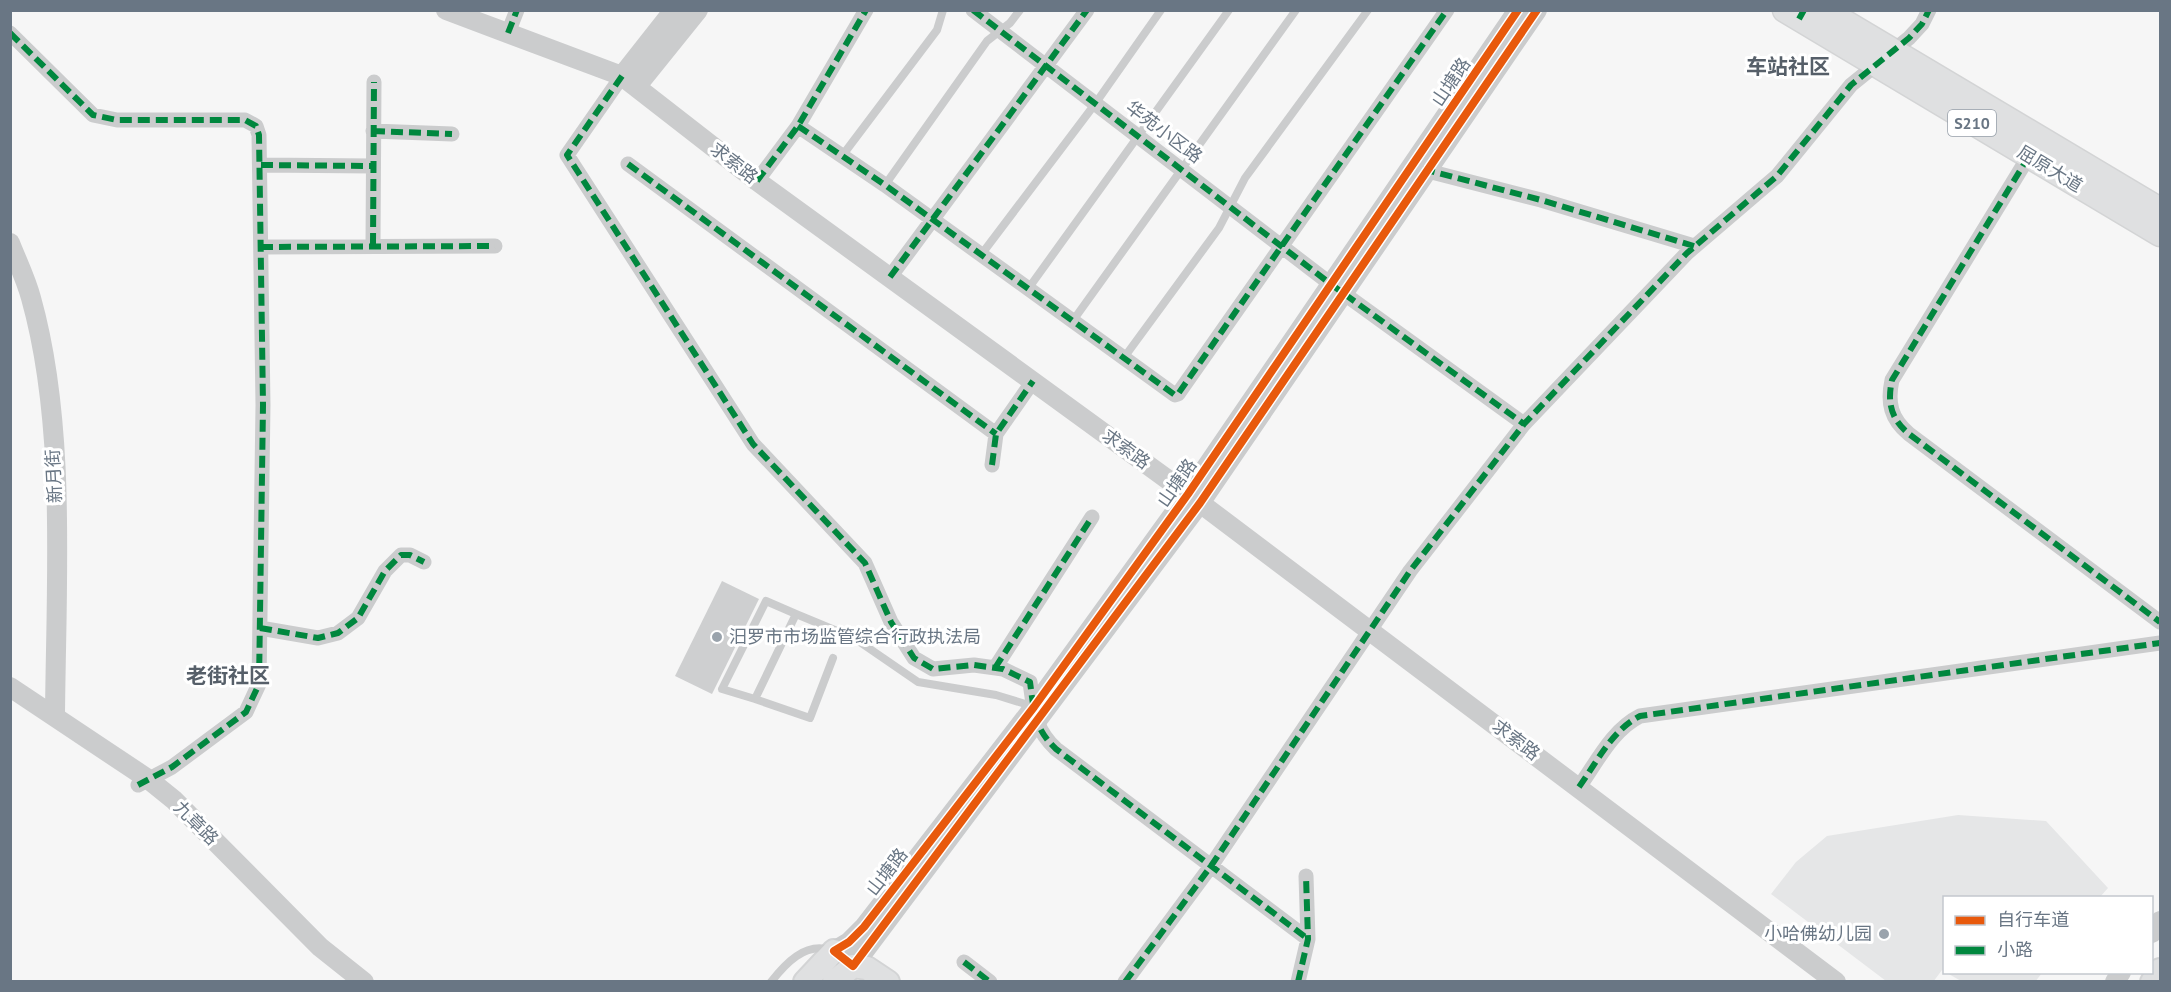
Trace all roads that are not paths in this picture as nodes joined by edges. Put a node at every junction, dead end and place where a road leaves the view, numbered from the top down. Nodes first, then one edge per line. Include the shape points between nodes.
1 (446, 10) edge
2 (518, 10) edge
3 (674, 10) edge
4 (698, 10) edge
5 (866, 10) edge
6 (943, 10) edge
7 (972, 10) edge
8 (1020, 10) edge
9 (1087, 10) edge
10 (1161, 10) edge
11 (1229, 10) edge
12 (1296, 10) edge
13 (1368, 10) edge
14 (1447, 10) edge
15 (1518, 10) edge
16 (1537, 10) edge
17 (1824, 10) edge
18 (1929, 10) edge
19 (1796, 14) edge
20 (1000, 31) junction
21 (10, 33) edge
22 (508, 33) junction
23 (1882, 57) junction
24 (1046, 66) junction
25 (629, 81) junction
26 (374, 82) dead end
27 (1095, 104) junction
28 (798, 126) junction
29 (374, 131) junction
30 (452, 134) dead end
31 (1139, 138) junction
32 (842, 156) junction
33 (2029, 156) junction
34 (628, 164) dead end
35 (261, 165) junction
36 (373, 166) junction
37 (1420, 169) junction
38 (1182, 171) junction
39 (758, 181) junction
40 (885, 185) junction
41 (1229, 206) junction
42 (2160, 210) edge
43 (931, 219) junction
44 (2160, 234) edge
45 (10, 243) edge
46 (373, 245) junction
47 (495, 246) dead end
48 (1694, 246) junction
49 (261, 247) junction
50 (1282, 247) junction
51 (981, 255) junction
52 (890, 277) junction
53 (1028, 289) junction
54 (1338, 289) junction
55 (1072, 322) junction
56 (1123, 359) junction
57 (1033, 381) junction
58 (1524, 424) junction
59 (996, 435) junction
60 (992, 465) dead end
61 (1194, 499) junction
62 (1092, 517) dead end
63 (424, 562) dead end
64 (796, 614) junction
65 (2160, 622) edge
66 (260, 628) junction
67 (1370, 630) junction
68 (2160, 643) edge
69 (833, 658) dead end
70 (995, 668) junction
71 (10, 687) edge
72 (755, 699) junction
73 (10, 700) edge
74 (55, 715) junction
75 (1035, 715) junction
76 (143, 782) junction
77 (1579, 787) junction
78 (1211, 866) junction
79 (1306, 876) dead end
80 (1308, 939) junction
81 (834, 951) junction
82 (964, 962) dead end
83 (2160, 970) edge
84 (854, 976) edge
85 (351, 981) edge
86 (364, 981) edge
87 (771, 981) edge
88 (805, 981) edge
89 (834, 981) edge
90 (888, 981) edge
91 (990, 981) edge
92 (1125, 981) edge
93 (1298, 981) edge
94 (1836, 981) edge
95 (2152, 981) edge

1 - 22 street, 求索路
2 - 22 street
3 - 25 street
4 - 25 street
5 - 28 street
6 - 32 lane via 937,30
7 - 20 street, 华苑小区路
8 - 20 lane
9 - 24 street
10 - 27 lane
11 - 31 lane
12 - 38 lane
13 - 41 lane via 1245,178
14 - 50 street
15 - 37 street, 山塘路
16 - 37 street, 山塘路
17 - 23 main road, 屈原大道 / S210
18 - 23 street via 1909,38
19 - 23 main road, 屈原大道 / S210
20 - 24 street, 华苑小区路
20 - 40 lane via 987,41
21 - 35 street via 93,115 117,120 245,120 256,126 260,135
22 - 25 street, 求索路
23 - 33 main road, 屈原大道 / S210
23 - 42 main road, 屈原大道 / S210
23 - 48 street via 1851,85 1777,176
24 - 27 street, 华苑小区路
24 - 43 street
25 - 39 street, 求索路
25 - 70 street via 567,155 753,444 865,563 891,622 914,658 933,669 974,665
26 - 29 street
27 - 31 street, 华苑小区路
27 - 51 lane
28 - 32 street
28 - 39 street
29 - 30 street
29 - 36 street
31 - 38 street, 华苑小区路
31 - 53 lane
32 - 40 street
33 - 44 main road, 屈原大道 / S210
33 - 65 street via 1892,380 1888,396 1892,411 1897,424 1909,434
34 - 59 street
35 - 36 street
35 - 49 street
36 - 46 street
37 - 48 street
37 - 54 street, 山塘路
38 - 41 street, 华苑小区路
38 - 55 lane
39 - 52 street, 求索路
40 - 43 street
41 - 50 street, 华苑小区路
41 - 56 lane via 1219,228
43 - 51 street
43 - 52 street
45 - 74 street, 新月街 via 31,298 46,373 57,489
46 - 47 street
46 - 49 street
48 - 58 street
49 - 66 street
50 - 54 street, 华苑小区路
50 - 56 street via 1178,394 1170,394
51 - 53 street
52 - 57 street, 求索路
53 - 55 street
54 - 58 street, 华苑小区路
54 - 61 street, 山塘路
55 - 56 street
57 - 59 street
57 - 61 street, 求索路
58 - 67 street via 1410,571
59 - 60 street
61 - 67 street, 求索路
61 - 75 street, 山塘路
62 - 70 street
63 - 66 street via 401,555 384,571 358,618 338,633 318,638
64 - 72 lane
64 - 72 lane via 766,601 722,688
64 - 75 lane via 854,638 918,682 996,694
66 - 76 street via 259,684 246,712 172,767
67 - 77 street, 求索路
67 - 78 street
68 - 77 street via 1640,716 1616,734
69 - 72 lane via 810,717
70 - 75 street via 1030,682
71 - 74 street, 九章路
73 - 76 street, 九章路
74 - 76 street, 九章路
75 - 78 street via 1042,736 1056,749
75 - 81 street, 山塘路 via 864,927
75 - 84 street, 山塘路
76 - 85 street, 九章路 via 317,956
76 - 86 street, 九章路 via 174,800 320,947
77 - 94 street, 求索路
78 - 80 street
78 - 92 street
79 - 80 street
80 - 93 street
81 - 84 street
81 - 87 lane via 823,947 795,956
81 - 88 main road
82 - 91 street
83 - 95 main road
84 - 89 main road
84 - 90 main road via 867,968

